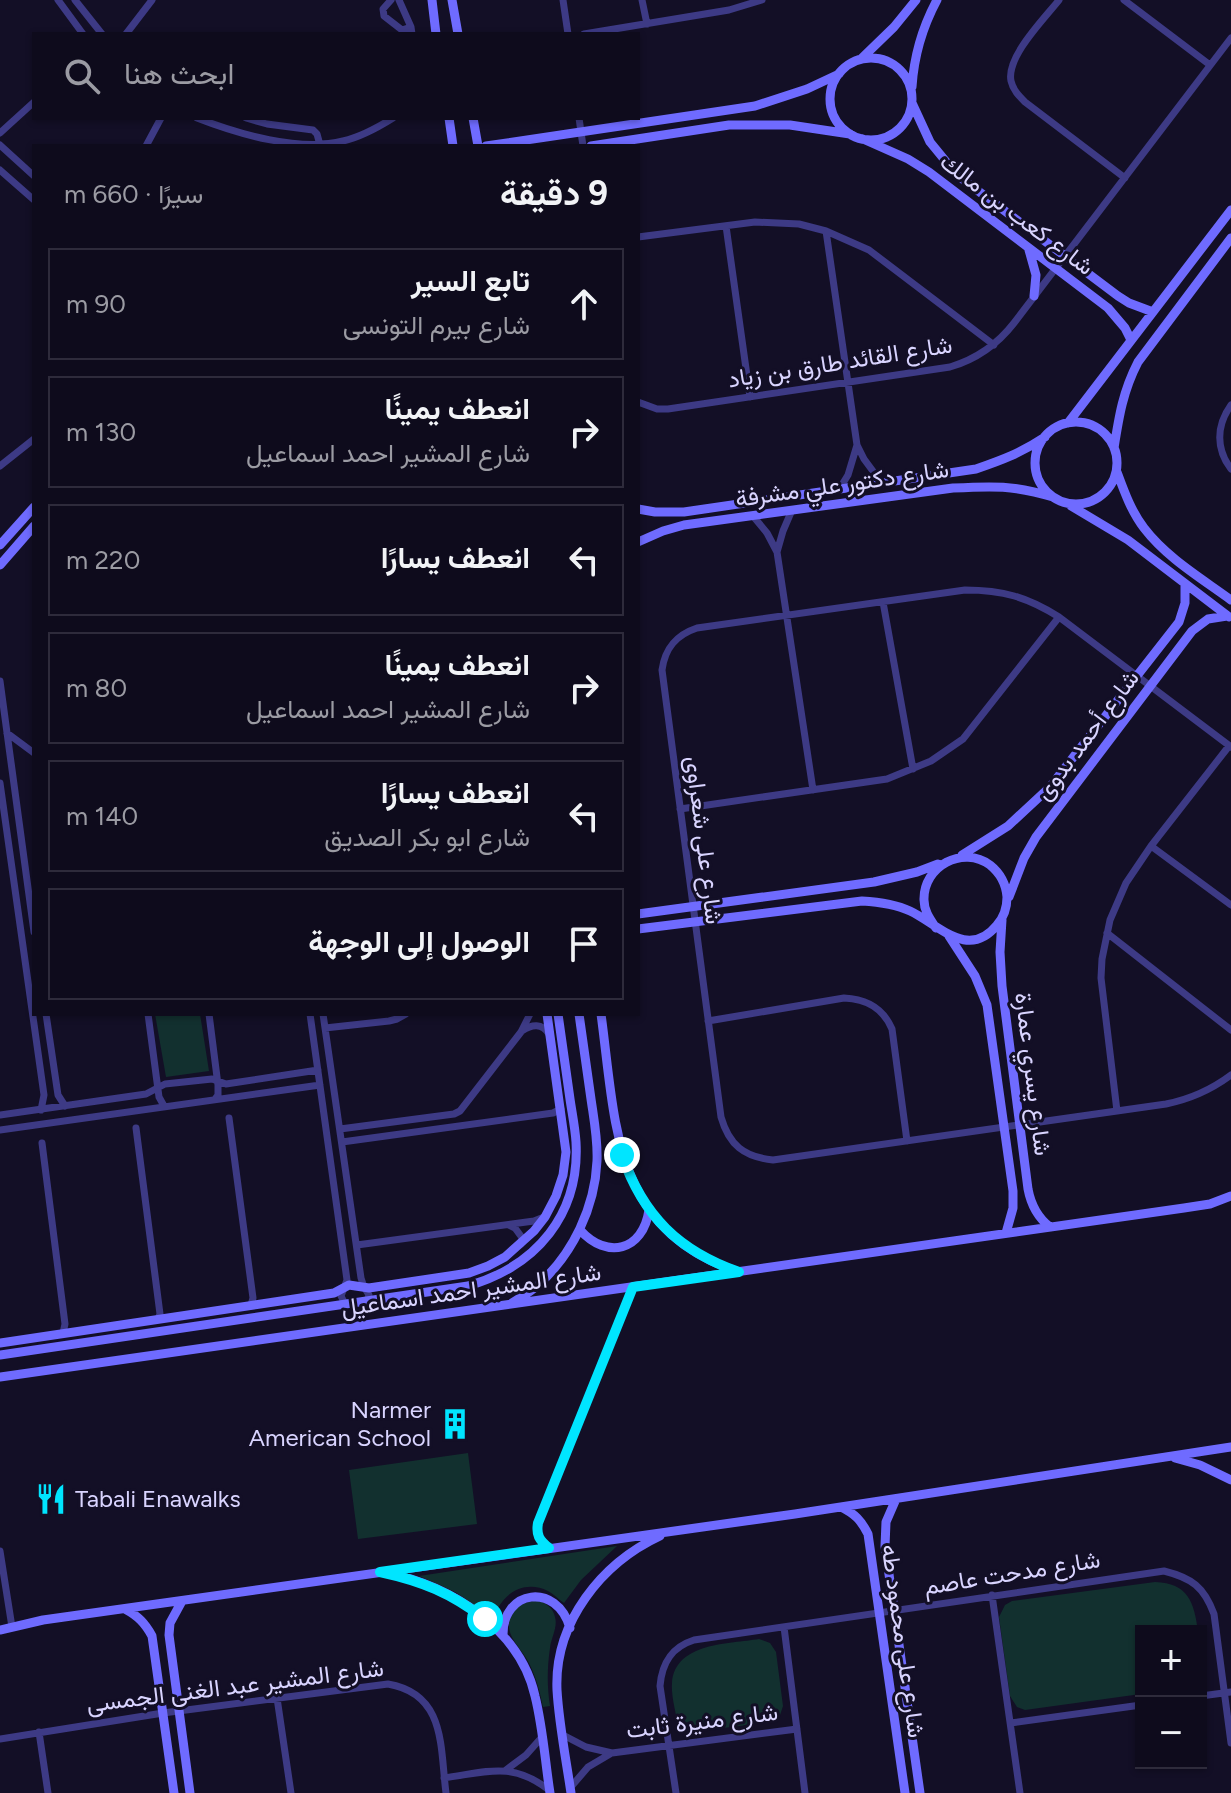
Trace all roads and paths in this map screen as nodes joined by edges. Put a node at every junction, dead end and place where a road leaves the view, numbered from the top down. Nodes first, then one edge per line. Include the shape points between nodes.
1 (58, 0) edge
2 (75, 0) edge
3 (152, 0) edge
4 (391, 0) edge
5 (399, 0) edge
6 (432, 0) edge
7 (452, 0) edge
8 (563, 0) edge
9 (642, 0) edge
10 (916, 0) edge
11 (937, 0) edge
12 (1059, 0) edge
13 (1124, 0) edge
14 (759, 1) edge
15 (93, 23) junction
16 (647, 24) junction
17 (412, 30) edge
18 (83, 32) edge
19 (84, 32) edge
20 (87, 32) edge
21 (100, 32) edge
22 (128, 32) edge
23 (436, 32) edge
24 (458, 32) edge
25 (568, 32) edge
26 (597, 32) edge
27 (1231, 38) edge
28 (860, 60) junction
29 (1210, 65) junction
30 (839, 74) junction
31 (911, 90) junction
32 (912, 103) junction
33 (32, 104) edge
34 (160, 120) edge
35 (202, 120) edge
36 (253, 120) edge
37 (389, 120) edge
38 (449, 120) edge
39 (473, 120) edge
40 (579, 120) edge
41 (581, 132) junction
42 (0, 133) edge
43 (850, 134) junction
44 (863, 139) junction
45 (147, 144) edge
46 (312, 144) edge
47 (320, 144) edge
48 (324, 144) edge
49 (453, 144) edge
50 (478, 144) edge
51 (500, 144) edge
52 (583, 144) edge
53 (604, 144) edge
54 (0, 145) edge
55 (0, 170) edge
56 (32, 174) edge
57 (1125, 178) junction
58 (32, 198) edge
59 (1231, 210) edge
60 (726, 226) junction
61 (826, 231) junction
62 (640, 237) edge
63 (1231, 238) edge
64 (1027, 247) junction
65 (1064, 257) junction
66 (1055, 269) junction
67 (1034, 296) junction
68 (1153, 312) junction
69 (1131, 340) junction
70 (994, 345) junction
71 (848, 382) junction
72 (750, 397) junction
73 (640, 403) edge
74 (1231, 405) edge
75 (1068, 423) junction
76 (1045, 437) junction
77 (32, 441) edge
78 (857, 445) junction
79 (1114, 448) junction
80 (0, 466) edge
81 (1231, 469) edge
82 (1116, 471) junction
83 (881, 482) junction
84 (840, 488) junction
85 (816, 492) junction
86 (1053, 497) junction
87 (1065, 502) junction
88 (818, 507) junction
89 (32, 509) edge
90 (640, 509) edge
91 (792, 510) junction
92 (753, 516) junction
93 (32, 528) edge
94 (640, 541) edge
95 (0, 545) edge
96 (777, 552) junction
97 (0, 565) edge
98 (1185, 584) junction
99 (1231, 600) edge
100 (883, 602) junction
101 (786, 615) junction
102 (1059, 617) junction
103 (1229, 617) edge
104 (1137, 676) junction
105 (0, 681) edge
106 (1150, 686) junction
107 (7, 733) junction
108 (1230, 747) edge
109 (32, 752) edge
110 (913, 769) junction
111 (0, 783) edge
112 (813, 790) junction
113 (680, 809) junction
114 (20, 828) junction
115 (6, 829) junction
116 (1151, 846) junction
117 (960, 857) junction
118 (945, 862) junction
119 (1007, 904) junction
120 (1231, 905) edge
121 (693, 906) junction
122 (32, 911) edge
123 (640, 914) edge
124 (1002, 918) junction
125 (695, 922) junction
126 (936, 928) junction
127 (640, 929) edge
128 (1107, 933) junction
129 (949, 936) junction
130 (32, 1011) edge
131 (33, 1016) edge
132 (46, 1016) edge
133 (148, 1016) edge
134 (209, 1016) edge
135 (310, 1016) edge
136 (323, 1016) edge
137 (401, 1016) edge
138 (529, 1016) edge
139 (548, 1016) edge
140 (558, 1016) edge
141 (579, 1016) edge
142 (601, 1016) edge
143 (708, 1021) junction
144 (325, 1028) junction
145 (1231, 1030) edge
146 (521, 1032) junction
147 (556, 1035) junction
148 (318, 1070) junction
149 (1231, 1075) edge
150 (216, 1080) junction
151 (320, 1085) junction
152 (158, 1087) junction
153 (215, 1099) junction
154 (65, 1106) junction
155 (164, 1106) junction
156 (561, 1109) junction
157 (41, 1110) junction
158 (1117, 1111) junction
159 (0, 1115) edge
160 (229, 1118) dead end
161 (1019, 1125) junction
162 (1004, 1127) junction
163 (136, 1128) dead end
164 (340, 1129) junction
165 (0, 1130) edge
166 (907, 1141) junction
167 (342, 1142) junction
168 (42, 1143) dead end
169 (349, 1194) junction
170 (335, 1196) junction
171 (1231, 1196) edge
172 (649, 1210) junction
173 (545, 1217) junction
174 (509, 1225) junction
175 (1050, 1227) junction
176 (580, 1230) junction
177 (1006, 1233) junction
178 (521, 1244) junction
179 (357, 1245) junction
180 (739, 1272) junction
181 (364, 1287) junction
182 (633, 1287) junction
183 (343, 1289) junction
184 (367, 1301) junction
185 (345, 1304) junction
186 (510, 1304) junction
187 (251, 1305) junction
188 (158, 1319) junction
189 (63, 1333) junction
190 (0, 1343) edge
191 (0, 1355) edge
192 (0, 1377) edge
193 (1231, 1447) edge
194 (1172, 1458) junction
195 (1231, 1480) edge
196 (896, 1499) junction
197 (841, 1507) junction
198 (670, 1531) junction
199 (549, 1548) junction
200 (0, 1551) edge
201 (380, 1572) junction
202 (992, 1595) junction
203 (182, 1601) junction
204 (125, 1609) junction
205 (895, 1611) junction
206 (879, 1613) junction
207 (12, 1627) junction
208 (784, 1627) junction
209 (570, 1628) junction
210 (0, 1630) edge
211 (503, 1636) junction
212 (1228, 1692) edge
213 (1207, 1695) edge
214 (277, 1698) junction
215 (1135, 1706) edge
216 (178, 1711) junction
217 (163, 1713) junction
218 (1011, 1723) junction
219 (797, 1729) junction
220 (39, 1732) junction
221 (563, 1735) junction
222 (542, 1737) junction
223 (0, 1739) edge
224 (1231, 1743) edge
225 (669, 1745) junction
226 (612, 1753) junction
227 (506, 1770) junction
228 (444, 1778) junction
229 (570, 1790) edge
230 (549, 1791) edge
231 (48, 1793) edge
232 (174, 1793) edge
233 (190, 1793) edge
234 (291, 1793) edge
235 (446, 1793) edge
236 (676, 1793) edge
237 (805, 1793) edge
238 (905, 1793) edge
239 (920, 1793) edge
240 (1020, 1793) edge

1 - 18 street
2 - 15 street
3 - 22 street
4 - 17 street via 384,16 402,30
5 - 17 street
6 - 23 street
7 - 24 street
8 - 25 street
9 - 16 street
10 - 28 street
11 - 31 street via 918,44
12 - 57 street via 1011,64 1010,79 1025,102
13 - 29 street
14 - 16 street
15 - 19 street via 83,22
15 - 20 street via 94,30
15 - 21 street
16 - 26 street
27 - 29 street, شارع القائد طارق بن زياد
28 - 30 street
28 - 31 street via 873,58 898,68
29 - 57 street, شارع القائد طارق بن زياد
30 - 41 street via 755,106
30 - 43 street via 830,100 840,125
31 - 32 street
32 - 44 street via 901,128 890,136
32 - 65 street, شارع كعب بن مالك via 930,142 957,175
33 - 42 street
34 - 45 street
35 - 46 street via 258,137
36 - 47 street via 313,130
37 - 48 street via 359,136
38 - 49 street
39 - 50 street
40 - 41 street
41 - 51 street
41 - 52 street
43 - 44 street
43 - 53 street via 790,125 729,125
44 - 64 street, شارع كعب بن مالك via 929,172
54 - 56 street
55 - 58 street
57 - 65 street, شارع القائد طارق بن زياد
59 - 68 street
60 - 61 street via 770,222
60 - 62 street
60 - 72 street
61 - 70 street via 869,250
61 - 71 street
63 - 79 street via 1138,362 1121,402
64 - 66 street, شارع كعب بن مالك
64 - 67 street via 1036,275
65 - 66 street, شارع القائد طارق بن زياد
65 - 68 street, شارع كعب بن مالك via 1129,303
66 - 67 street, شارع القائد طارق بن زياد
66 - 69 street, شارع كعب بن مالك via 1108,308
67 - 70 street, شارع القائد طارق بن زياد
68 - 69 street
69 - 75 street
70 - 71 street, شارع القائد طارق بن زياد via 950,367
71 - 72 street, شارع القائد طارق بن زياد
71 - 78 street
72 - 73 street, شارع القائد طارق بن زياد via 668,409
74 - 81 street via 1219,439
75 - 76 street
75 - 79 street via 1095,427
76 - 83 street, شارع دكتور علي مشرفة via 976,469
76 - 86 street via 1035,462 1043,487
77 - 80 street
78 - 83 street
78 - 84 street
79 - 82 street
82 - 87 street via 1103,494 1078,504
82 - 99 street via 1132,509 1158,544
83 - 84 street, شارع دكتور علي مشرفة
84 - 85 street, شارع دكتور علي مشرفة
85 - 88 street
85 - 90 street, شارع دكتور علي مشرفة via 684,512
86 - 87 street
86 - 88 street, شارع دكتور علي مشرفة via 992,486
87 - 98 street via 1128,540
88 - 91 street, شارع دكتور علي مشرفة
89 - 95 street
91 - 92 street, شارع دكتور علي مشرفة
91 - 96 street
92 - 94 street, شارع دكتور علي مشرفة via 684,525
92 - 96 street
93 - 97 street
96 - 101 street
98 - 103 street
98 - 104 street, شارع أحمد بدوى via 1179,622
100 - 101 street, شارع على شعراوى
100 - 102 street, شارع على شعراوى via 990,590 1038,604
100 - 110 street
101 - 112 street
101 - 113 street, شارع على شعراوى via 697,628 668,647 662,670
102 - 104 street, شارع على شعراوى
102 - 110 street via 963,739
103 - 106 street, شارع أحمد بدوى via 1199,624
104 - 106 street, شارع على شعراوى
104 - 117 street, شارع أحمد بدوى via 1050,787 1008,826
105 - 107 street
106 - 108 street, شارع على شعراوى
106 - 119 street, شارع أحمد بدوى via 1036,837
107 - 109 street
107 - 114 street
108 - 116 street
110 - 112 street via 887,779
111 - 115 street
112 - 113 street
113 - 121 street, شارع على شعراوى
114 - 115 street
114 - 122 street
115 - 130 street
116 - 120 street
116 - 128 street via 1126,883
117 - 118 street
117 - 119 street via 989,864 1000,875
118 - 121 street via 874,882
118 - 126 street via 926,885 927,915
119 - 124 street
121 - 123 street
121 - 125 street, شارع على شعراوى
124 - 129 street via 979,938
124 - 161 street, شارع يسري عمارة via 1002,986
125 - 126 street via 862,901 909,910
125 - 127 street
125 - 143 street, شارع على شعراوى
126 - 129 street
128 - 145 street
128 - 158 street via 1102,998
129 - 162 street, شارع يسري عمارة via 987,1005
131 - 157 street via 45,1101
132 - 154 street via 58,1095
133 - 152 street
134 - 150 street
135 - 148 street
136 - 144 street
137 - 144 street
138 - 146 street
139 - 147 street
140 - 147 street
141 - 176 street via 597,1135 592,1196
142 - 172 street via 622,1155
143 - 166 street, شارع على شعراوى via 721,1117 733,1143 745,1152 773,1160
143 - 166 street via 844,998 874,1005 892,1029
144 - 164 street
146 - 147 street via 537,1025
146 - 164 street via 460,1111
147 - 156 street
147 - 184 street via 576,1163 568,1201 549,1235 521,1262 487,1280
148 - 150 street via 226,1084
148 - 151 street
149 - 158 street, شارع على شعراوى via 1181,1101
150 - 152 street
150 - 153 street
151 - 153 street
151 - 170 street
152 - 154 street via 146,1094
152 - 155 street
153 - 155 street
154 - 157 street
155 - 165 street
156 - 167 street
156 - 173 street via 563,1175
157 - 159 street
158 - 161 street, شارع على شعراوى
160 - 187 street
161 - 162 street, شارع على شعراوى
161 - 175 street, شارع يسري عمارة via 1029,1198
162 - 166 street, شارع على شعراوى
162 - 177 street, شارع يسري عمارة via 1014,1199
163 - 188 street
164 - 167 street
167 - 169 street
168 - 189 street
169 - 170 street
169 - 179 street
170 - 183 street via 347,1280
171 - 175 street, شارع المشير احمد اسماعيل via 1210,1204
172 - 176 street via 647,1224 629,1245 602,1247
172 - 180 street via 698,1255
173 - 174 street
173 - 178 street
174 - 178 street via 520,1234
174 - 179 street
175 - 177 street, شارع المشير احمد اسماعيل
176 - 186 street via 562,1260
177 - 180 street, شارع المشير احمد اسماعيل
178 - 181 street via 469,1273
179 - 181 street
180 - 182 street, شارع المشير احمد اسماعيل
181 - 183 street
181 - 184 street
182 - 186 street, شارع المشير احمد اسماعيل
182 - 199 street via 538,1523 536,1534
183 - 185 street
183 - 187 street
184 - 185 street
185 - 191 street
186 - 192 street, شارع المشير احمد اسماعيل
187 - 188 street
188 - 189 street
189 - 190 street
193 - 194 street
194 - 195 street
194 - 196 street
196 - 197 street
196 - 205 street, شارع على محمود طه via 884,1534
197 - 198 street
197 - 206 street, شارع على محمود طه via 855,1514 868,1534
198 - 199 street
198 - 209 street via 609,1569
199 - 201 street
200 - 207 street
201 - 203 street
201 - 211 street via 446,1593
202 - 205 street, شارع مدحت عاصم
202 - 212 street, شارع مدحت عاصم via 1164,1571 1181,1575 1208,1598
202 - 218 street
203 - 204 street
203 - 216 street via 169,1635
204 - 207 street
204 - 217 street via 137,1615 152,1636
205 - 206 street, شارع مدحت عاصم
205 - 239 street, شارع على محمود طه
206 - 208 street, شارع مدحت عاصم
206 - 238 street, شارع على محمود طه
207 - 210 street
208 - 219 street
208 - 225 street, شارع مدحت عاصم via 694,1640 673,1650 660,1686
209 - 211 street via 559,1606 537,1596 525,1598 507,1613
209 - 221 street via 558,1667
211 - 222 street via 528,1674
212 - 213 street
212 - 224 street, شارع مدحت عاصم
214 - 216 street, شارع المشير عبد الغنى الجمسى
214 - 228 street, شارع المشير عبد الغنى الجمسى via 401,1686 423,1700 437,1722
214 - 234 street
215 - 218 street
216 - 217 street, شارع المشير عبد الغنى الجمسى
216 - 233 street
217 - 220 street, شارع المشير عبد الغنى الجمسى
217 - 232 street
218 - 240 street
219 - 225 street, شارع منيرة ثابت
219 - 237 street
220 - 223 street, شارع المشير عبد الغنى الجمسى
220 - 231 street
221 - 226 street, شارع منيرة ثابت
221 - 229 street
222 - 227 street
222 - 230 street
225 - 226 street, شارع منيرة ثابت
225 - 236 street, شارع مدحت عاصم
226 - 229 street, شارع منيرة ثابت via 588,1767
227 - 228 street
227 - 230 street
228 - 235 street, شارع المشير عبد الغنى الجمسى

